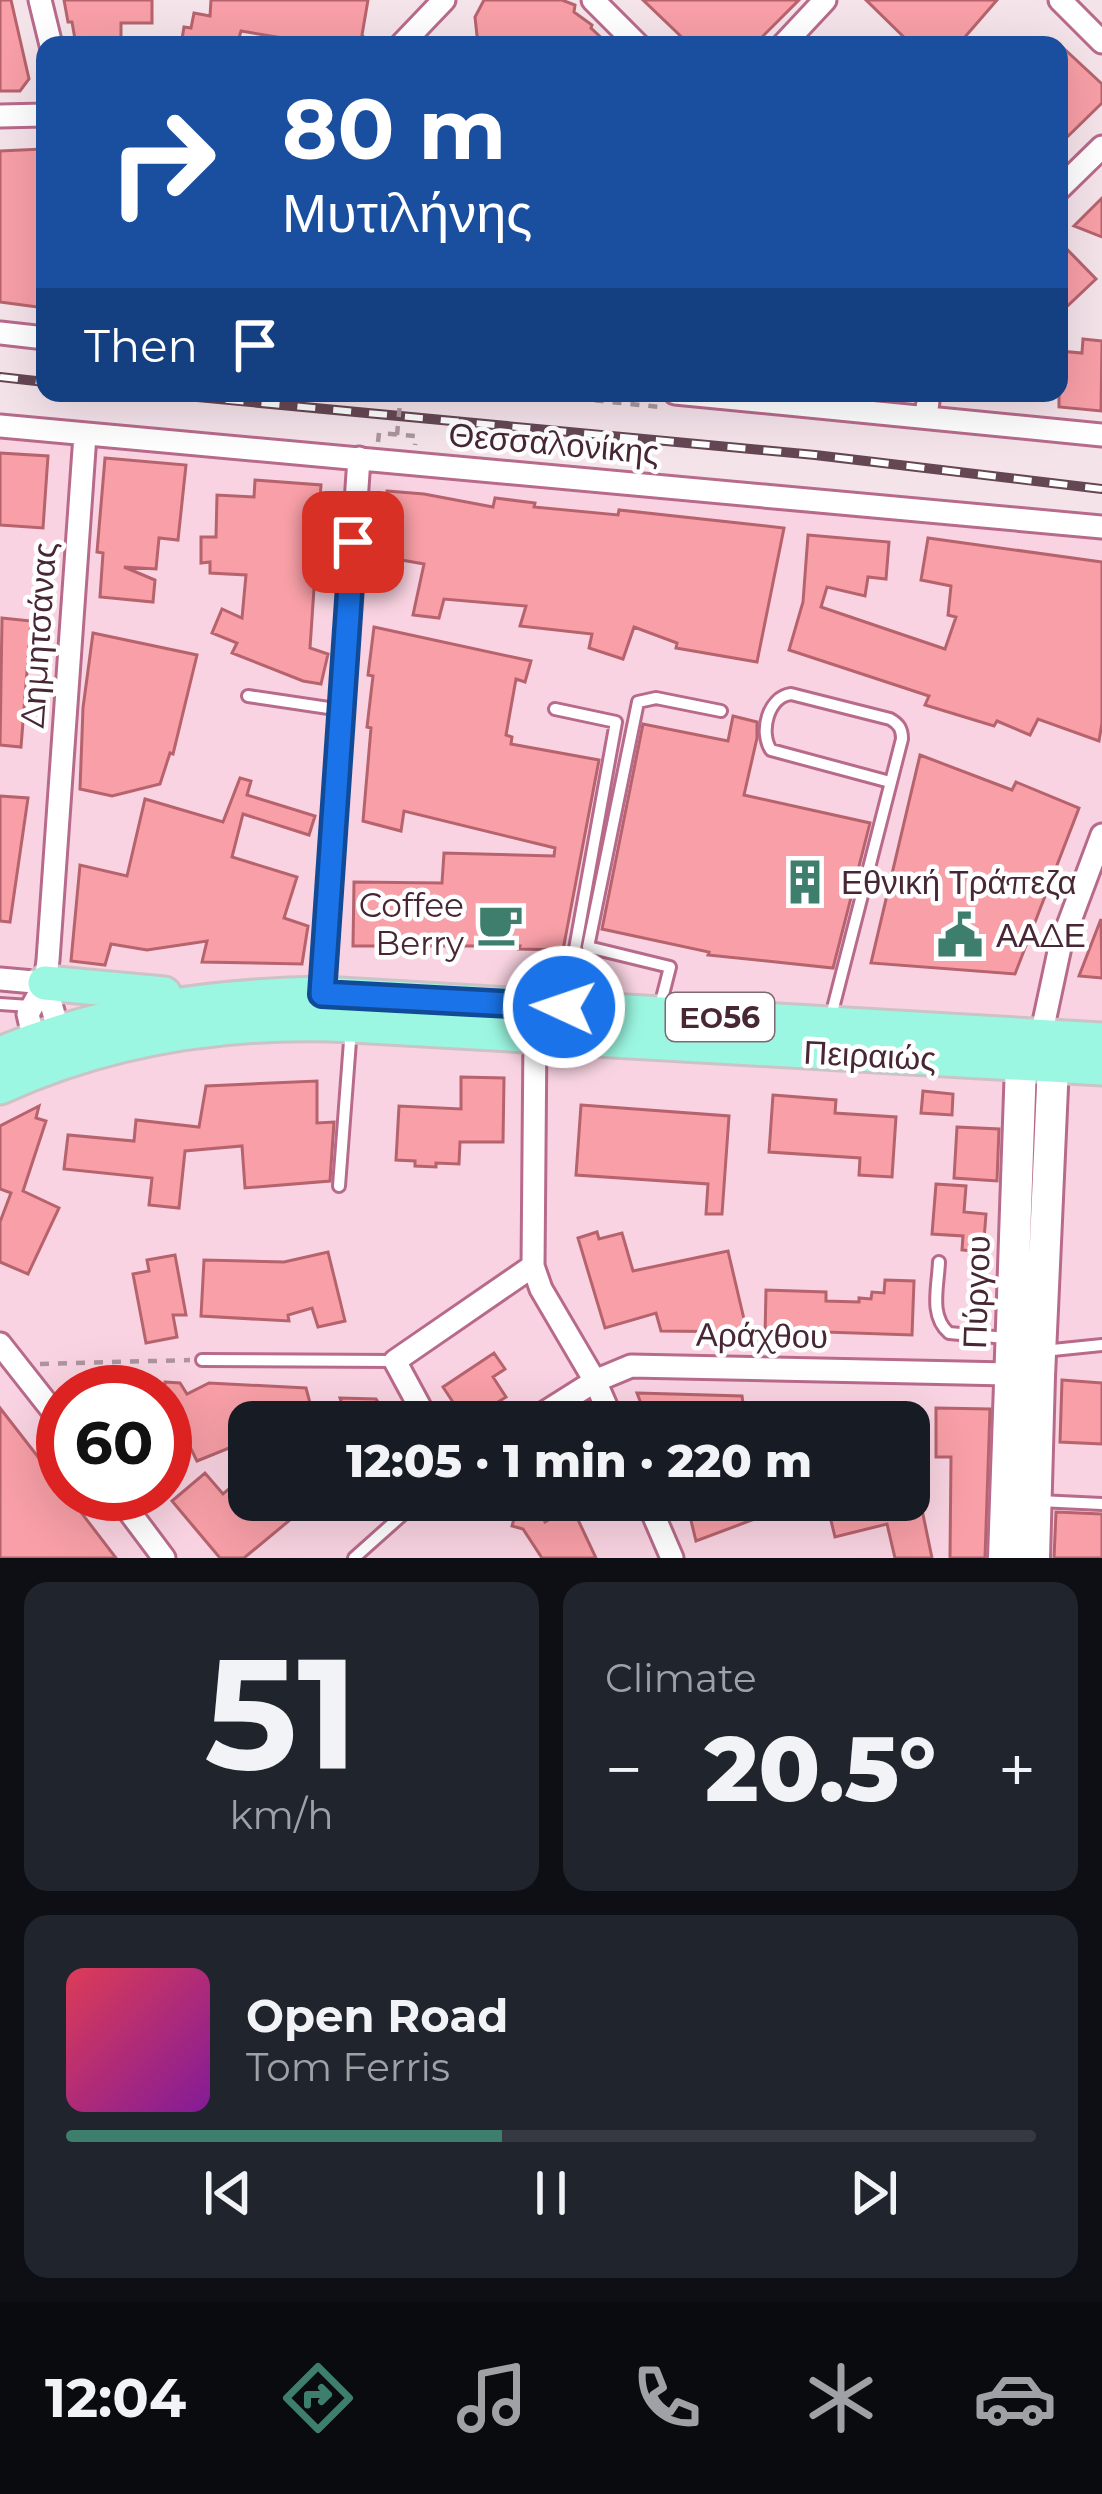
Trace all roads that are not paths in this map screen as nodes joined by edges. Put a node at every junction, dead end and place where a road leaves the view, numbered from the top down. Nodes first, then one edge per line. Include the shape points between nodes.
1 (40, 0) edge
2 (444, 0) edge
3 (593, 0) edge
4 (825, 0) edge
5 (1060, 0) edge
6 (49, 36) edge
7 (410, 36) edge
8 (629, 36) edge
9 (791, 36) edge
10 (1102, 42) edge
11 (0, 116) edge
12 (36, 116) edge
13 (1102, 147) edge
14 (1068, 180) edge
15 (0, 333) edge
16 (36, 337) edge
17 (765, 402) edge
18 (928, 402) edge
19 (926, 418) junction
20 (0, 426) edge
21 (85, 435) junction
22 (1102, 435) edge
23 (358, 458) junction
24 (1102, 527) edge
25 (248, 696) dead end
26 (555, 709) dead end
27 (342, 710) junction
28 (721, 711) dead end
29 (890, 782) junction
30 (1102, 835) edge
31 (0, 979) edge
32 (37, 994) junction
33 (322, 994) junction
34 (238, 997) junction
35 (0, 1004) edge
36 (564, 1007) junction
37 (658, 1013) junction
38 (830, 1023) junction
39 (352, 1025) junction
40 (535, 1035) junction
41 (1102, 1040) edge
42 (45, 1047) junction
43 (0, 1054) edge
44 (1038, 1055) junction
45 (1102, 1068) edge
46 (0, 1087) edge
47 (339, 1186) dead end
48 (940, 1262) dead end
49 (533, 1266) junction
50 (1010, 1338) junction
51 (0, 1344) edge
52 (1102, 1345) edge
53 (1040, 1351) junction
54 (202, 1360) road end
55 (395, 1361) junction
56 (1008, 1374) junction
57 (595, 1381) junction
58 (36, 1390) edge
59 (417, 1401) edge
60 (563, 1401) edge
61 (604, 1401) edge
62 (1036, 1500) junction
63 (1102, 1504) edge
64 (136, 1521) edge
65 (395, 1521) edge
66 (656, 1521) edge
67 (164, 1558) edge
68 (354, 1558) edge
69 (672, 1558) edge
70 (1004, 1558) edge
71 (1034, 1558) edge

1 - 6 street
2 - 7 street
3 - 8 street
4 - 9 street
5 - 10 street
11 - 12 street
13 - 14 street
15 - 16 street
17 - 19 street, Θεσσαλονίκης
18 - 19 street
19 - 22 street, Θεσσαλονίκης
20 - 21 street, Θεσσαλονίκης
21 - 23 street, Θεσσαλονίκης
21 - 32 street, Δημητσάνας via 50,936
23 - 24 street, Θεσσαλονίκης
23 - 27 street
25 - 27 lane
26 - 36 lane via 616,722
27 - 33 street
28 - 37 lane via 638,702 588,947 670,967
29 - 29 lane via 902,739 896,722 791,694 775,700 765,734 771,750
29 - 38 lane
30 - 44 street, Πύργου via 1060,947
31 - 32 street
32 - 34 main road
32 - 35 lane
32 - 42 street, Δημητσάνας
33 - 34 main road, Πειραιώς / ΕΟ56
33 - 36 main road, Πειραιώς / ΕΟ56
34 - 42 main road, Πειραιώς / ΕΟ56 via 123,1014
36 - 37 main road, Πειραιώς / ΕΟ56
37 - 38 main road, Πειραιώς / ΕΟ56
38 - 44 main road, Πειραιώς / ΕΟ56
39 - 40 main road, Πειραιώς / ΕΟ56
39 - 42 main road, Πειραιώς / ΕΟ56 via 274,1024
39 - 47 lane
40 - 44 main road, Πειραιώς / ΕΟ56
40 - 49 street
41 - 44 main road, Πειραιώς / ΕΟ56
42 - 43 main road, Πειραιώς / ΕΟ56
42 - 46 main road, Πειραιώς / ΕΟ56
44 - 45 main road, Πειραιώς / ΕΟ56
44 - 50 street, Πύργου
44 - 53 street, Πύργου
48 - 50 lane via 942,1328
49 - 55 street
49 - 57 street
50 - 56 street, Πύργου
51 - 58 street
52 - 53 lane
53 - 62 street, Πύργου
54 - 55 lane
55 - 59 street
56 - 57 street, Αράχθου via 631,1366
56 - 70 street, Πύργου
57 - 60 street, Αράχθου
57 - 61 street
62 - 63 lane
62 - 71 street, Πύργου
64 - 67 street
65 - 68 lane
66 - 69 street

